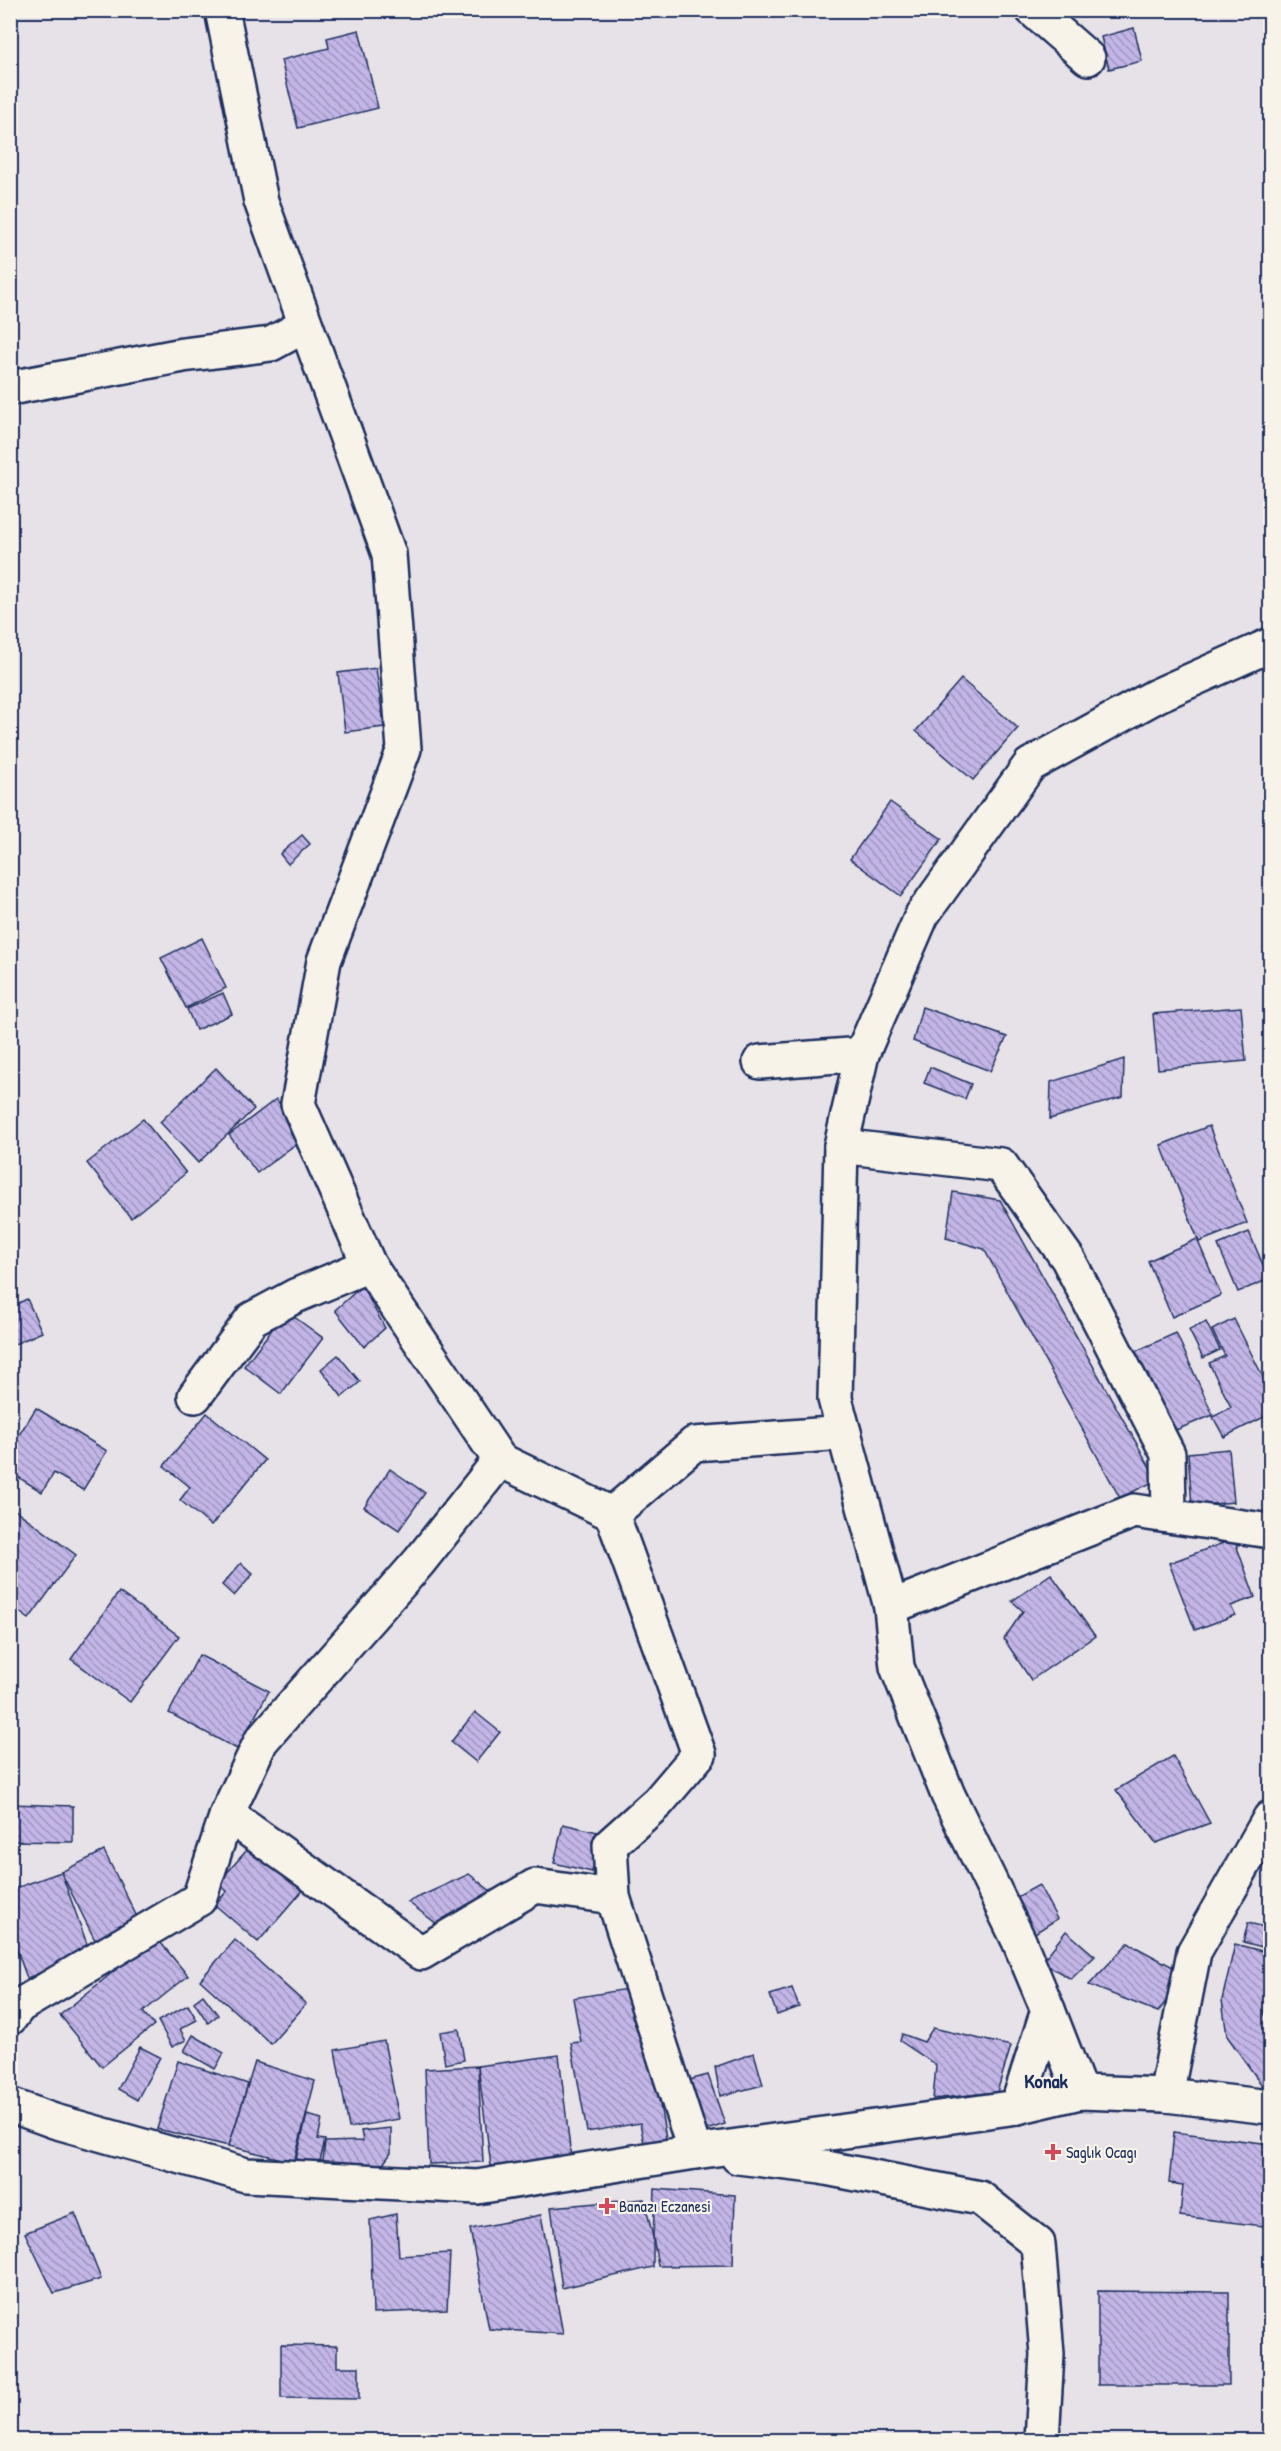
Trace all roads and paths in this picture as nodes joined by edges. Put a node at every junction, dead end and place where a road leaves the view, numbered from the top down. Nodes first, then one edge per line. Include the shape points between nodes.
1 (222, 10) edge
2 (1033, 10) edge
3 (1088, 58) dead end
4 (304, 326) junction
5 (10, 388) edge
6 (1270, 645) edge
7 (862, 1054) junction
8 (760, 1062) dead end
9 (841, 1146) junction
10 (369, 1265) junction
11 (195, 1396) dead end
12 (844, 1433) junction
13 (500, 1460) junction
14 (612, 1514) junction
15 (1169, 1516) junction
16 (1270, 1531) edge
17 (891, 1607) junction
18 (227, 1814) junction
19 (1270, 1818) edge
20 (614, 1897) junction
21 (1048, 2010) junction
22 (10, 2018) edge
23 (1080, 2092) junction
24 (1166, 2095) junction
25 (10, 2105) edge
26 (1017, 2106) junction
27 (1270, 2108) edge
28 (695, 2152) junction
29 (1042, 2440) edge

1 - 4 street via 261,201
2 - 3 street
4 - 5 street via 271,344 183,355
4 - 10 street via 389,554 404,749 324,961 298,1104
6 - 7 street via 1156,696 1030,765 922,915
7 - 8 street
7 - 9 street
9 - 12 street via 835,1399
9 - 15 street via 1001,1165 1068,1259 1168,1454
10 - 11 street via 252,1319
10 - 13 street
12 - 14 street via 694,1444
12 - 17 street
13 - 14 street
13 - 18 street via 419,1562 261,1741
14 - 20 street via 699,1754 658,1803 610,1845
15 - 16 street
15 - 17 street via 1134,1511
17 - 21 street via 897,1667 948,1795
18 - 20 street via 421,1953 535,1886
18 - 22 street via 199,1899 19,2006
19 - 24 street via 1194,1952
20 - 28 street
21 - 23 street
21 - 26 street
23 - 24 street
23 - 26 street
24 - 27 street
25 - 28 street via 246,2175 477,2187
26 - 28 street
28 - 29 street via 821,2167 980,2198 1038,2244 1047,2354

